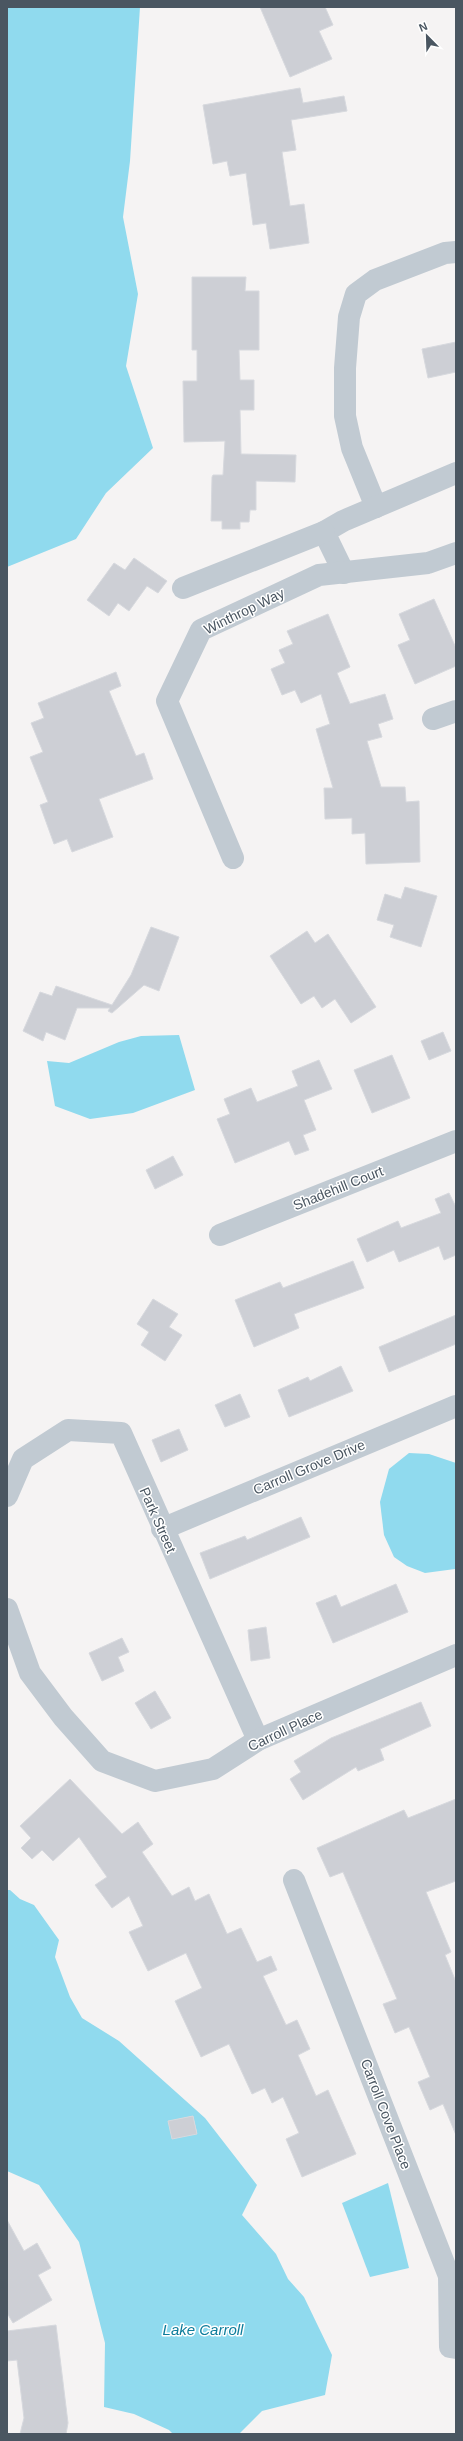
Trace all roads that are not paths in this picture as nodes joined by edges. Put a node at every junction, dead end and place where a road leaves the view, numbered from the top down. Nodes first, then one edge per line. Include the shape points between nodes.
1 (456, 252) edge
2 (456, 473) edge
3 (376, 507) junction
4 (324, 532) junction
5 (456, 553) edge
6 (344, 573) junction
7 (183, 588) dead end
8 (456, 711) edge
9 (433, 719) dead end
10 (232, 858) dead end
11 (456, 1141) edge
12 (220, 1234) dead end
13 (456, 1406) edge
14 (7, 1496) edge
15 (162, 1529) junction
16 (7, 1609) edge
17 (456, 1655) edge
18 (258, 1740) junction
19 (294, 1880) dead end
20 (456, 2348) edge

1 - 3 street via 445,253 375,280 356,294 349,317 345,416 352,448
2 - 3 street
3 - 4 street
4 - 6 street
4 - 7 street
5 - 6 street, Winthrop Way via 428,563
6 - 10 street, Winthrop Way via 319,575 201,630 167,701
8 - 9 street
11 - 12 street, Shadehill Court
13 - 15 street, Carroll Grove Drive
14 - 15 street, Park Street via 23,1459 68,1430 120,1433
15 - 18 street, Park Street
16 - 18 street, Carroll Place via 30,1673 63,1717 102,1761 155,1781 213,1769
17 - 18 street, Carroll Place
19 - 20 street, Carroll Cove Place via 449,2276 450,2347

